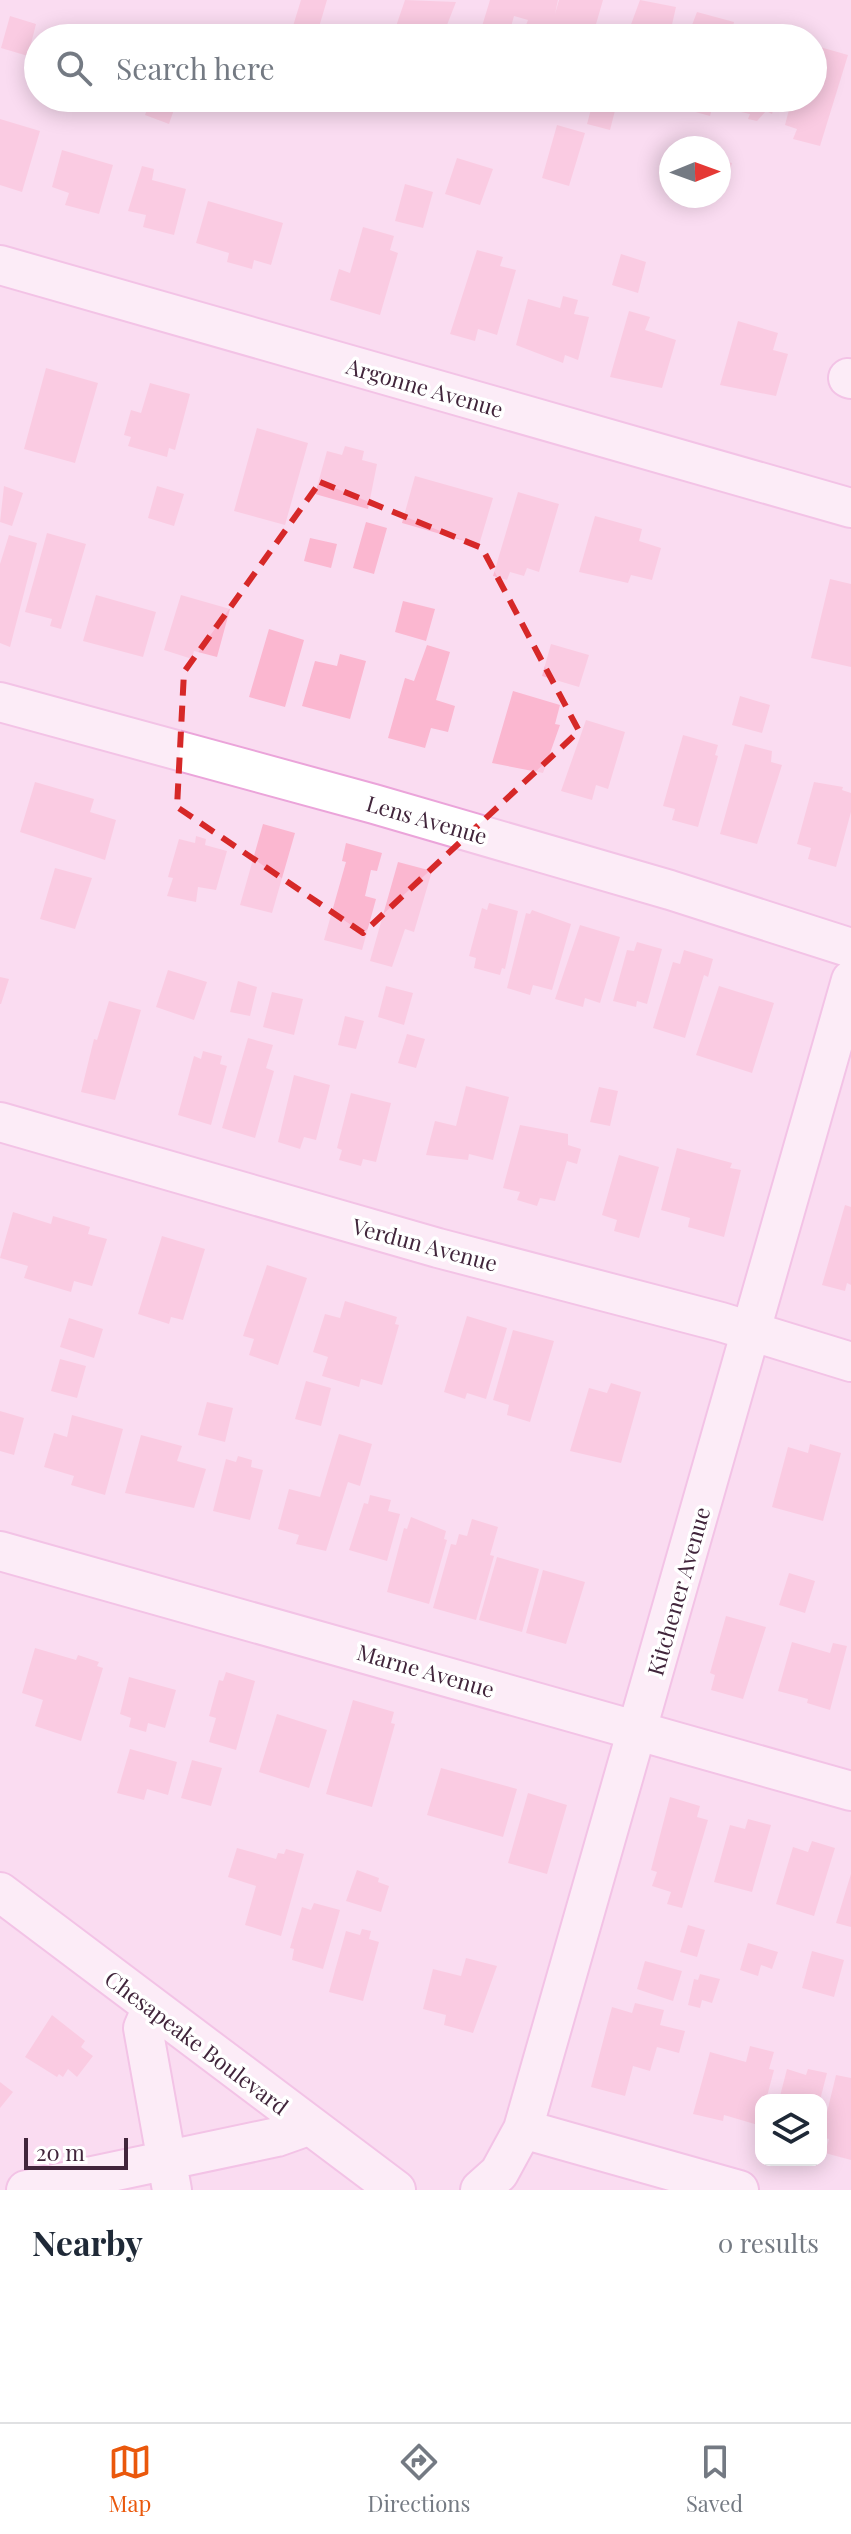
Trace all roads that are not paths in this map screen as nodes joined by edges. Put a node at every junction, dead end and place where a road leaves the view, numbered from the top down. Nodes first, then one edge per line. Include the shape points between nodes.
1 (0, 265) edge
2 (851, 508) edge
3 (0, 702) edge
4 (851, 948) edge
5 (851, 980) edge
6 (0, 1122) edge
7 (751, 1332) junction
8 (851, 1362) edge
9 (0, 1551) edge
10 (639, 1729) junction
11 (851, 1791) edge
12 (0, 1892) edge
13 (152, 2007) junction
14 (308, 2126) junction
15 (523, 2129) junction
16 (169, 2175) edge
17 (26, 2190) edge
18 (396, 2190) edge
19 (480, 2190) edge
20 (739, 2190) edge

1 - 2 street, Argonne Avenue
3 - 4 street, Lens Avenue via 374,804
5 - 7 street, Kitchener Avenue
6 - 7 street, Verdun Avenue
7 - 8 street, Verdun Avenue
7 - 10 street, Kitchener Avenue
9 - 10 street, Marne Avenue
10 - 11 street, Marne Avenue
10 - 15 street, Kitchener Avenue
12 - 13 street, Chesapeake Boulevard
13 - 14 street, Chesapeake Boulevard
13 - 16 street via 143,2028
14 - 16 street
14 - 18 street, Chesapeake Boulevard
15 - 19 street, Kitchener Avenue via 499,2173
15 - 20 street
16 - 17 street

